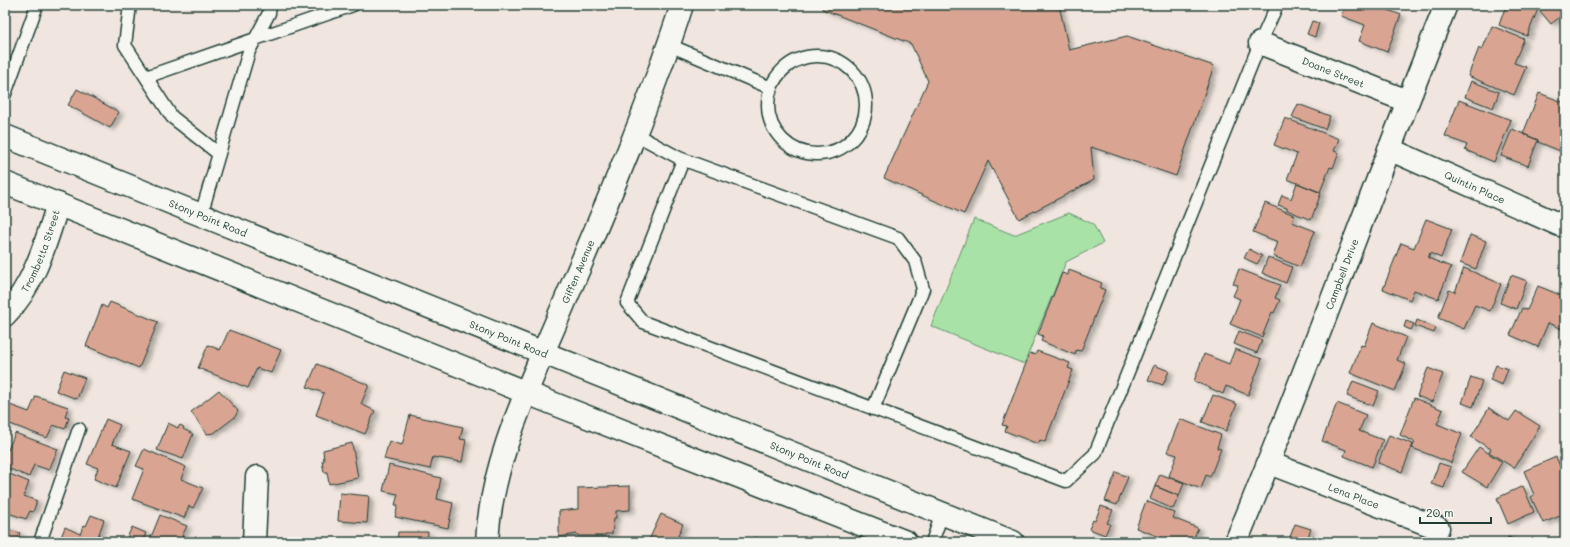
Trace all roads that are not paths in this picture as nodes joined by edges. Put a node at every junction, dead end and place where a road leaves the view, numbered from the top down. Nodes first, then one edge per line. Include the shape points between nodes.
1 (37, 5) edge
2 (130, 5) edge
3 (270, 5) edge
4 (353, 5) edge
5 (682, 5) edge
6 (1277, 5) edge
7 (1446, 5) edge
8 (255, 39) junction
9 (1260, 43) junction
10 (669, 45) junction
11 (146, 77) junction
12 (771, 88) junction
13 (5, 94) edge
14 (1407, 101) junction
15 (635, 134) junction
16 (5, 136) edge
17 (1389, 149) junction
18 (219, 154) junction
19 (679, 158) junction
20 (5, 183) edge
21 (58, 204) junction
22 (201, 215) junction
23 (1560, 225) dead end
24 (5, 315) edge
25 (543, 353) junction
26 (526, 392) junction
27 (873, 409) junction
28 (79, 430) dead end
29 (1269, 463) junction
30 (257, 477) dead end
31 (942, 514) junction
32 (1438, 528) dead end
33 (40, 542) edge
34 (254, 542) edge
35 (487, 542) edge
36 (906, 542) edge
37 (932, 542) edge
38 (1013, 542) edge
39 (1236, 542) edge

1 - 13 lane
2 - 11 lane via 125,45
3 - 8 lane
4 - 8 lane
5 - 10 main road, Giffen Avenue
6 - 9 lane
7 - 14 main road, Campbell Drive
8 - 11 lane
8 - 18 lane via 249,51
9 - 14 main road, Doane Street
9 - 27 lane via 1095,454 1066,481
10 - 12 lane
10 - 15 main road, Giffen Avenue
11 - 18 lane via 172,117
12 - 12 lane via 768,107 772,126 783,141 799,151 818,155 837,150 853,140 863,123 866,104 862,86 851,70 835,59 816,56 797,60 782,71
14 - 17 main road, Campbell Drive
15 - 19 lane
15 - 25 main road, Giffen Avenue
16 - 22 main road, Stony Point Road
17 - 23 main road, Quintin Place
17 - 29 main road, Campbell Drive
18 - 22 lane
19 - 27 lane via 898,238 915,261 923,289
19 - 27 lane via 683,160 627,303 643,322
20 - 21 main road
21 - 24 main road, Trombetta Street via 41,255 24,290
21 - 26 main road
22 - 25 main road, Stony Point Road
25 - 26 main road, Giffen Avenue
25 - 31 main road, Stony Point Road
26 - 35 main road, Giffen Avenue via 510,431 498,474 490,506
26 - 36 main road
28 - 33 lane
29 - 32 main road, Lena Place
29 - 39 main road, Campbell Drive
30 - 34 main road
31 - 37 lane
31 - 38 main road, Stony Point Road

